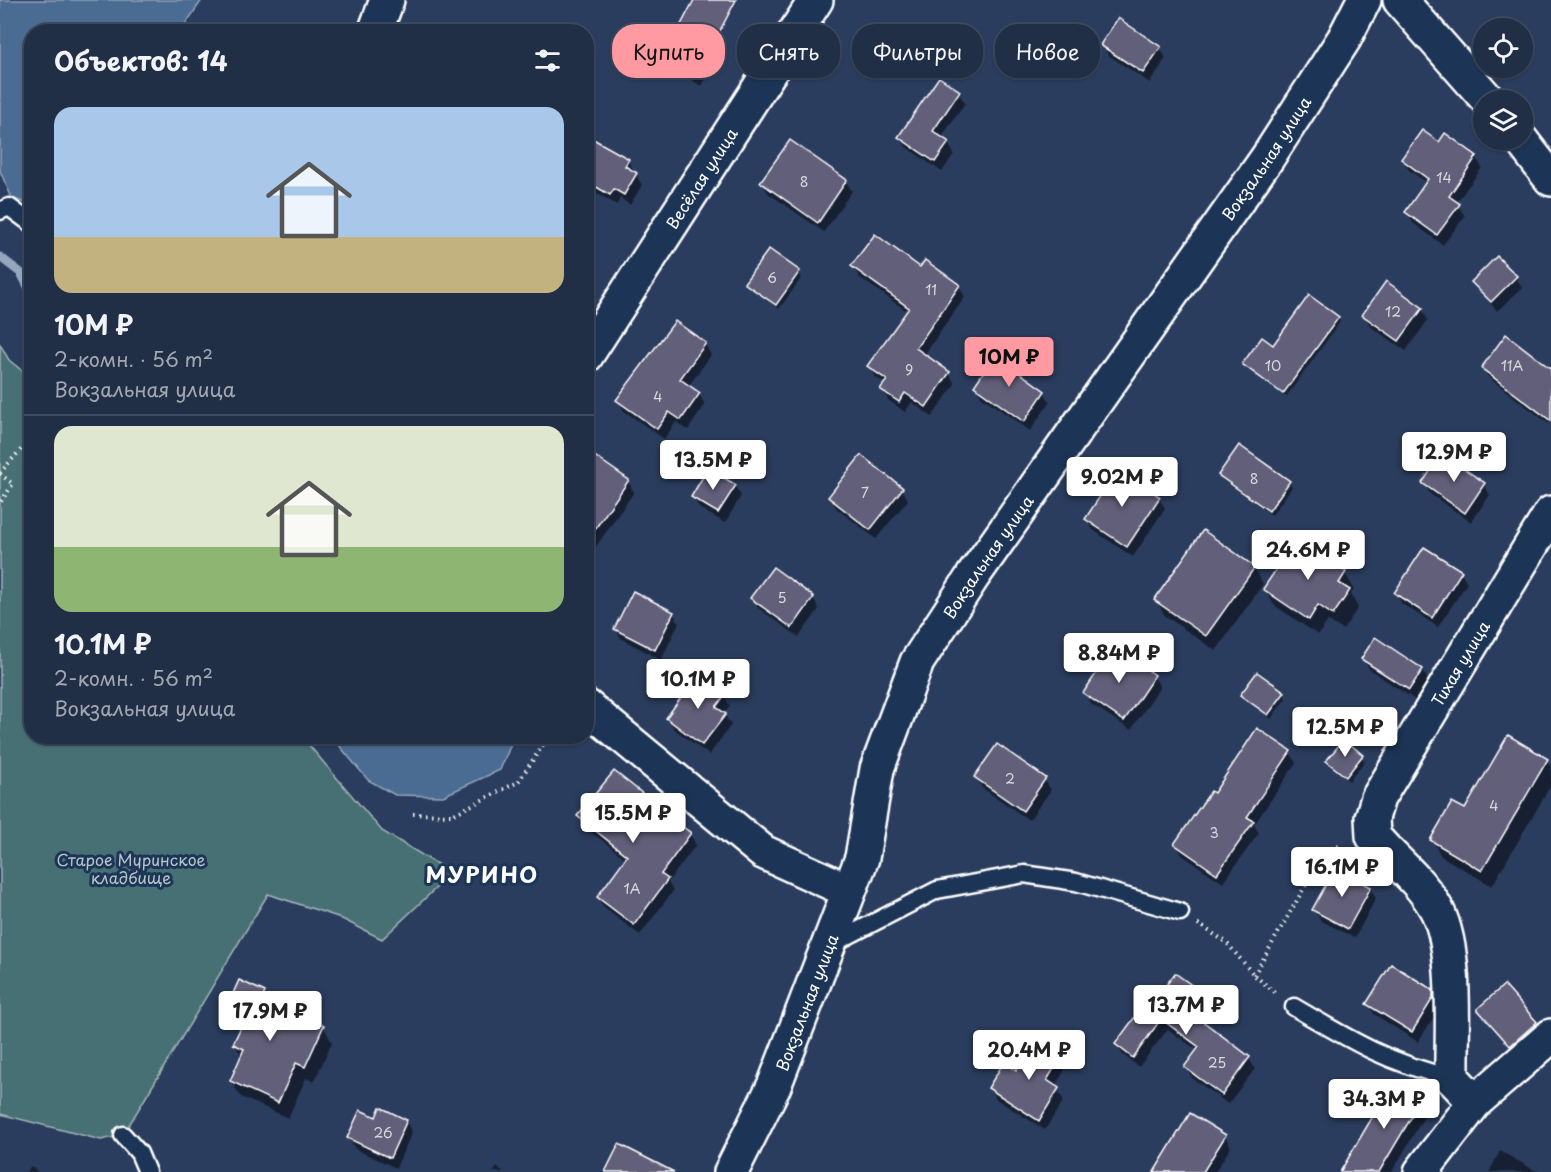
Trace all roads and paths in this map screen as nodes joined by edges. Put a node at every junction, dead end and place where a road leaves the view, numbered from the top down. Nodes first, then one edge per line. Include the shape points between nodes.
1 (387, 0) edge
2 (816, 0) edge
3 (1364, 0) edge
4 (1400, 0) edge
5 (378, 24) edge
6 (1479, 90) edge
7 (1529, 150) edge
8 (1551, 179) edge
9 (0, 211) edge
10 (24, 218) edge
11 (594, 344) edge
12 (24, 446) edge
13 (0, 474) edge
14 (0, 502) edge
15 (1551, 513) edge
16 (594, 713) edge
17 (544, 744) edge
18 (413, 814) dead end
19 (1373, 836) junction
20 (849, 891) junction
21 (1180, 912) joint
22 (829, 945) junction
23 (1254, 975) junction
24 (1294, 1007) joint
25 (1551, 1036) edge
26 (1452, 1078) junction
27 (1475, 1102) junction
28 (123, 1135) dead end
29 (147, 1172) edge
30 (730, 1172) edge
31 (1421, 1172) edge

1 - 5 street
2 - 11 street, Весёлая улица
3 - 20 street, Вокзальная улица via 1344,39 1268,157 973,576 917,662 877,769 862,858
4 - 6 street
7 - 8 street
9 - 10 lane via 9,207
12 - 13 path
13 - 14 path via 12,484
15 - 19 street, Тихая улица via 1378,798 1372,818
16 - 20 street via 763,852
17 - 18 path via 518,782 452,815
19 - 23 path via 1326,850
19 - 26 street via 1413,875 1436,907 1450,953
20 - 22 street, Вокзальная улица
21 - 22 lane via 1076,882 1024,874 937,890
21 - 23 path via 1226,942
22 - 30 street, Вокзальная улица via 774,1086
23 - 24 path
24 - 26 lane via 1359,1046 1409,1068
25 - 27 street
26 - 27 street
27 - 31 street
28 - 29 lane via 139,1153

